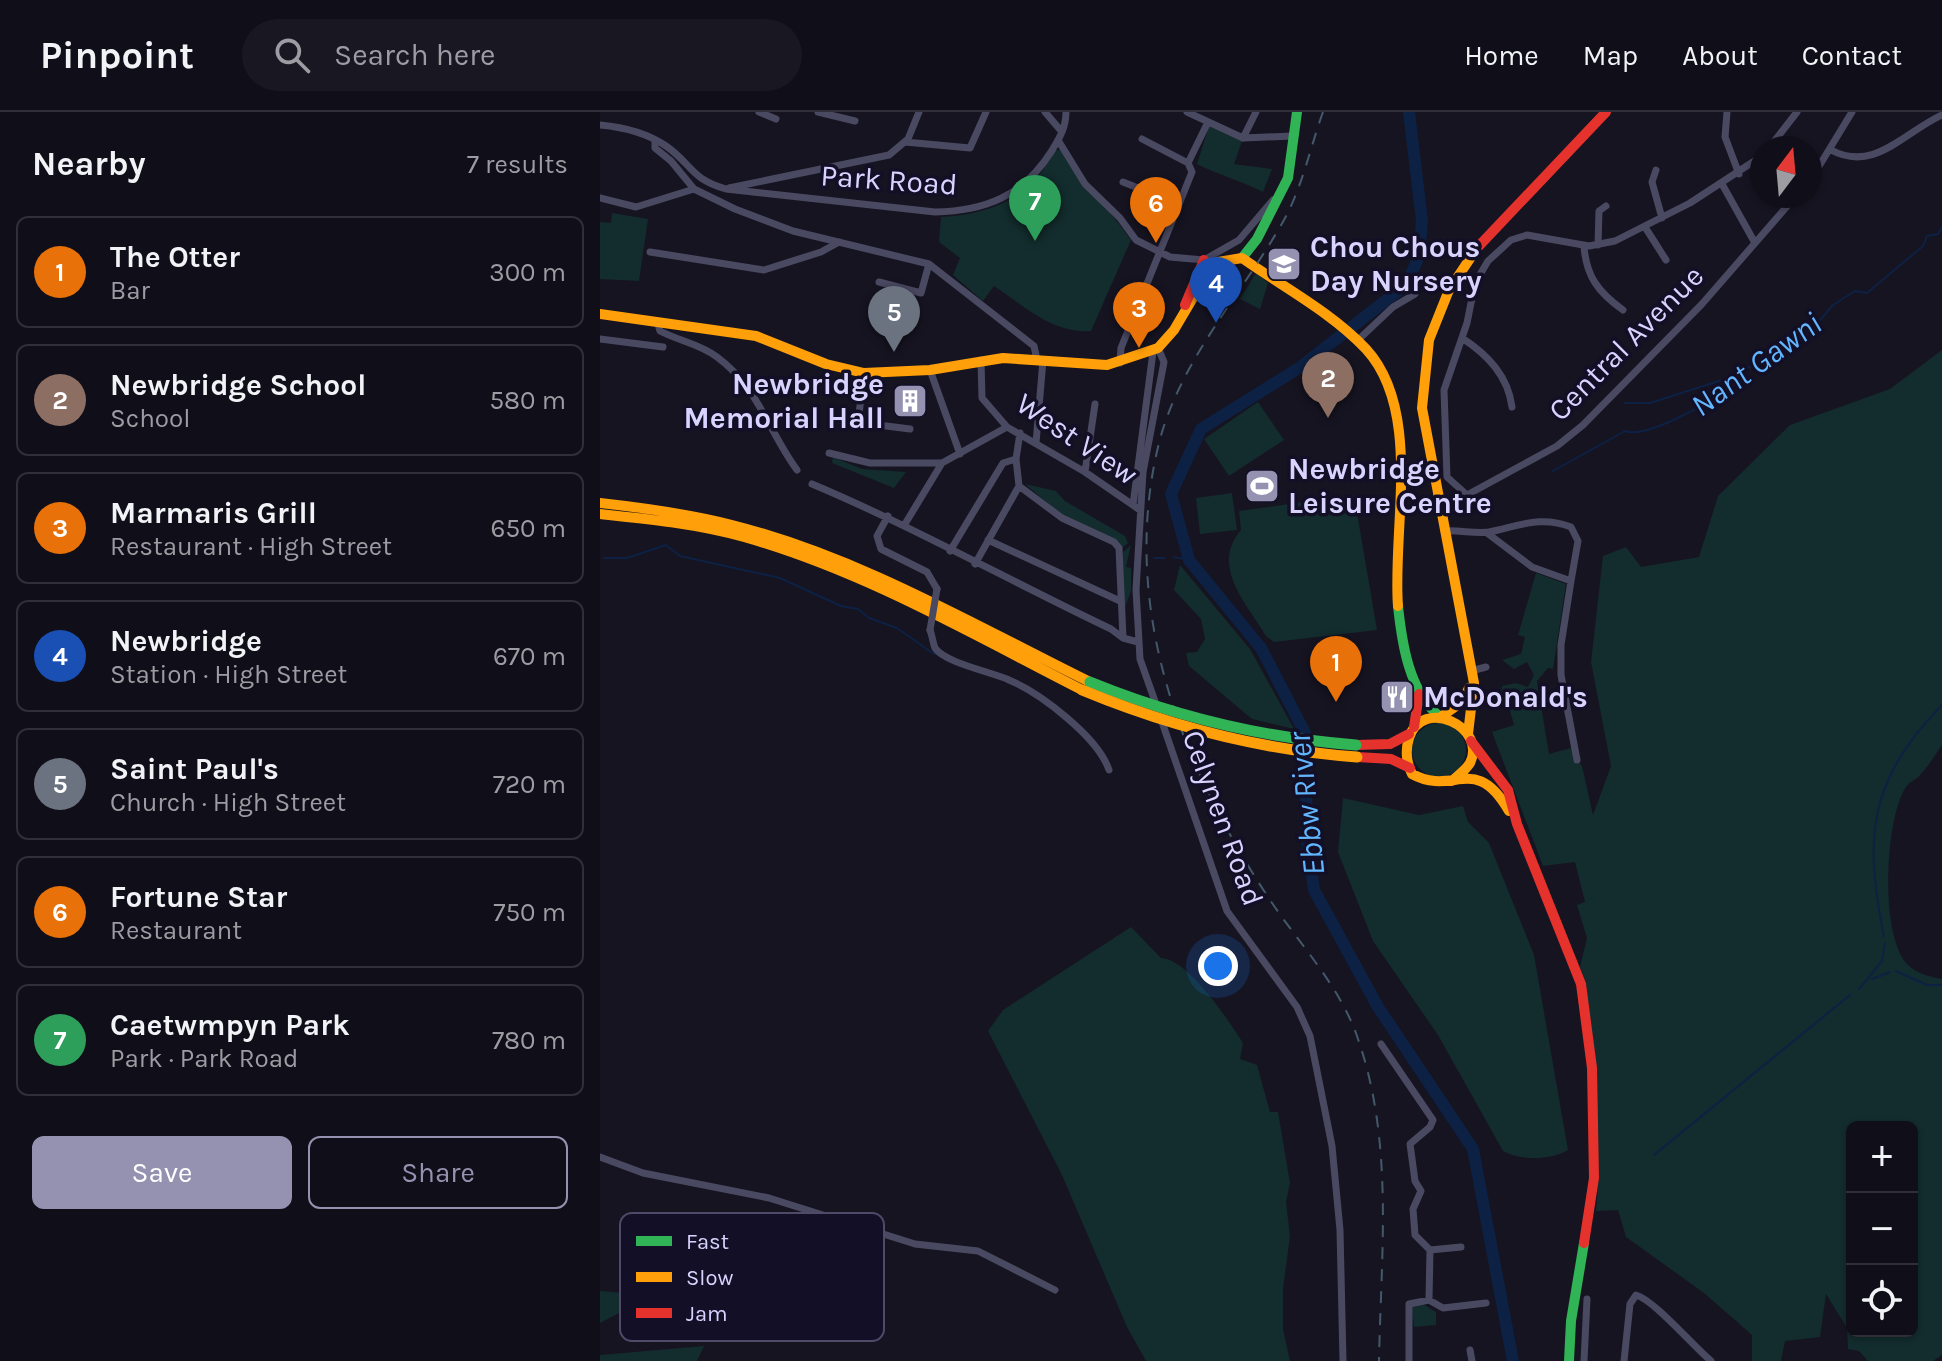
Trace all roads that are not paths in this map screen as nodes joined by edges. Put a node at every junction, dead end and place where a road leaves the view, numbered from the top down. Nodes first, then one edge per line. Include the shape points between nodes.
1 (759, 112) edge
2 (818, 112) edge
3 (919, 112) edge
4 (986, 112) edge
5 (1045, 112) edge
6 (1066, 112) edge
7 (1187, 112) edge
8 (1256, 112) edge
9 (1297, 112) edge
10 (1606, 112) edge
11 (1727, 112) edge
12 (1797, 112) edge
13 (1852, 112) edge
14 (1942, 115) edge
15 (776, 119) dead end
16 (855, 121) dead end
17 (1208, 122) junction
18 (600, 125) edge
19 (1060, 136) junction
20 (1292, 136) junction
21 (1778, 136) edge
22 (1243, 138) junction
23 (1142, 139) dead end
24 (655, 140) junction
25 (905, 142) junction
26 (1831, 150) junction
27 (1188, 163) junction
28 (1822, 163) edge
29 (1750, 165) edge
30 (1656, 170) dead end
31 (1739, 174) junction
32 (1123, 182) dead end
33 (1722, 184) junction
34 (1284, 186) junction
35 (694, 189) junction
36 (726, 189) junction
37 (600, 198) edge
38 (1178, 204) junction
39 (1606, 206) dead end
40 (1786, 208) edge
41 (1662, 218) junction
42 (1645, 227) junction
43 (839, 242) junction
44 (1755, 243) junction
45 (1598, 245) junction
46 (1584, 246) junction
47 (650, 252) dead end
48 (1159, 253) junction
49 (1242, 258) junction
50 (1204, 260) junction
51 (1666, 260) dead end
52 (929, 264) junction
53 (879, 282) dead end
54 (1415, 294) dead end
55 (1186, 309) junction
56 (1623, 310) dead end
57 (600, 314) edge
58 (657, 321) junction
59 (1462, 338) junction
60 (600, 339) edge
61 (1354, 340) junction
62 (663, 347) dead end
63 (1156, 350) junction
64 (981, 360) junction
65 (1040, 360) junction
66 (1120, 363) junction
67 (930, 370) junction
68 (864, 373) junction
69 (1095, 404) dead end
70 (1512, 407) dead end
71 (839, 420) dead end
72 (858, 422) junction
73 (1007, 427) junction
74 (910, 429) dead end
75 (1020, 433) junction
76 (1036, 443) junction
77 (829, 453) dead end
78 (960, 454) junction
79 (1016, 459) junction
80 (942, 463) junction
81 (797, 470) dead end
82 (1085, 472) junction
83 (812, 484) dead end
84 (1019, 486) junction
85 (1467, 495) junction
86 (600, 503) edge
87 (1136, 508) junction
88 (1439, 508) junction
89 (600, 514) edge
90 (888, 516) junction
91 (905, 524) junction
92 (1443, 531) junction
93 (1487, 533) junction
94 (988, 540) junction
95 (950, 551) junction
96 (975, 564) junction
97 (1571, 581) junction
98 (1120, 601) junction
99 (1123, 638) junction
100 (1138, 642) junction
101 (1486, 667) dead end
102 (1472, 673) junction
103 (1086, 686) junction
104 (1419, 694) junction
105 (1440, 716) junction
106 (1412, 730) junction
107 (1470, 738) junction
108 (1356, 751) junction
109 (1577, 760) dead end
110 (1410, 768) junction
111 (1109, 770) dead end
112 (1452, 781) junction
113 (1517, 824) junction
114 (1381, 1044) dead end
115 (1390, 1056) junction
116 (1381, 1063) dead end
117 (600, 1157) edge
118 (1431, 1188) dead end
119 (1421, 1191) junction
120 (817, 1213) edge
121 (884, 1234) edge
122 (1451, 1237) dead end
123 (1452, 1247) junction
124 (1461, 1247) dead end
125 (1430, 1250) junction
126 (1055, 1290) dead end
127 (1587, 1299) dead end
128 (1429, 1300) junction
129 (1486, 1303) dead end
130 (1470, 1350) dead end
131 (1343, 1361) edge
132 (1409, 1361) edge
133 (1472, 1361) edge
134 (1569, 1361) edge
135 (1584, 1361) edge
136 (1624, 1361) edge
137 (1711, 1361) edge

1 - 15 street
2 - 16 street
3 - 25 street
4 - 25 street via 970,148
5 - 19 street
6 - 19 street, Park Road
7 - 17 street
8 - 22 street
9 - 20 main road
10 - 88 main road via 1471,255 1437,315 1422,408
11 - 31 street via 1725,137
12 - 21 street
13 - 26 street
14 - 26 street via 1873,156 1847,158
17 - 22 street
17 - 27 street
18 - 24 street
19 - 36 street, Park Road via 1020,189 993,204 963,211
19 - 48 street via 1085,184 1136,240
20 - 22 street
20 - 34 main road
23 - 27 street
24 - 35 street via 655,148
24 - 36 street, Park Road via 698,178
25 - 36 street via 889,155 862,163
26 - 28 street
27 - 38 street via 1192,172
29 - 31 street
30 - 41 street via 1652,182
31 - 33 street
32 - 38 street
33 - 41 street
33 - 44 street
34 - 49 main road
34 - 50 street via 1239,240
35 - 37 street via 636,207
35 - 43 street via 746,214
38 - 48 street
39 - 45 street via 1599,211
40 - 44 street, Central Avenue
41 - 42 street
42 - 45 street
42 - 51 street
43 - 47 street via 764,270
43 - 52 street
44 - 85 street, Central Avenue via 1576,432
45 - 46 street
46 - 56 street via 1591,280
46 - 59 street via 1534,235 1511,240 1480,273
48 - 50 street
48 - 66 street via 1121,348
49 - 55 main road via 1218,262 1210,269
49 - 61 main road
50 - 55 main road via 1184,301
52 - 53 street via 921,293
52 - 65 street via 1034,346
54 - 61 street
55 - 63 main road
57 - 58 main road
58 - 68 main road via 756,336
58 - 81 street via 660,331 697,345 733,371 760,403
59 - 70 street via 1509,385
59 - 85 street via 1443,401 1447,477
60 - 62 street
61 - 104 main road via 1381,371 1396,430 1401,476 1395,566 1398,623
63 - 66 main road
63 - 87 street, Celynen Road
64 - 65 main road
64 - 67 main road
64 - 73 street, West View via 982,398
65 - 66 main road
65 - 76 street
67 - 68 main road
67 - 78 street
68 - 72 street
69 - 82 street
71 - 72 street
72 - 74 street
73 - 75 street, West View
73 - 78 street
75 - 76 street, West View
75 - 79 street
76 - 82 street, West View
77 - 80 street via 870,463
78 - 80 street
79 - 84 street
79 - 95 street via 1003,463
80 - 91 street
82 - 87 street, West View
83 - 90 street
84 - 94 street
84 - 98 street via 1062,518 1114,542 1119,548
85 - 88 street, Central Avenue
86 - 103 main road via 708,517 810,547 886,580
87 - 100 street, Celynen Road
88 - 92 main road
89 - 103 main road via 705,527 789,551
90 - 91 street
90 - 111 street, bridge via 877,536 881,549 927,572 937,589 930,630 936,649 1011,681 1043,701 1081,731
91 - 95 street
92 - 93 street
92 - 102 main road
93 - 97 street via 1532,567
93 - 97 street via 1540,520 1571,527 1578,541
94 - 96 street
94 - 98 street
95 - 96 street
96 - 99 street
97 - 109 street via 1561,675
98 - 99 street
99 - 100 street
100 - 131 street, Celynen Road via 1227,911 1297,1007 1310,1036 1332,1146
101 - 102 street
102 - 105 main road via 1462,702
102 - 107 main road
103 - 108 main road, bridge via 1125,709 1194,732 1281,750
104 - 105 main road
104 - 106 main road
105 - 106 main road via 1427,718
105 - 107 main road via 1458,722
106 - 108 main road via 1390,744
106 - 110 main road via 1405,749
107 - 112 main road via 1468,766
107 - 113 main road via 1506,787
108 - 110 main road
110 - 112 main road via 1430,782
112 - 113 main road via 1486,782
113 - 134 main road via 1581,984 1592,1068 1594,1178
114 - 115 street
115 - 116 street
115 - 119 street via 1433,1120 1410,1144
117 - 120 street via 643,1173
118 - 119 street
119 - 125 street via 1413,1209 1415,1235
121 - 126 street via 915,1244 978,1251
122 - 123 street
123 - 124 street
123 - 125 street
125 - 128 street
127 - 135 street
128 - 129 street via 1443,1308
128 - 132 street via 1409,1304
130 - 133 street
136 - 137 street via 1630,1304 1636,1295 1648,1298

